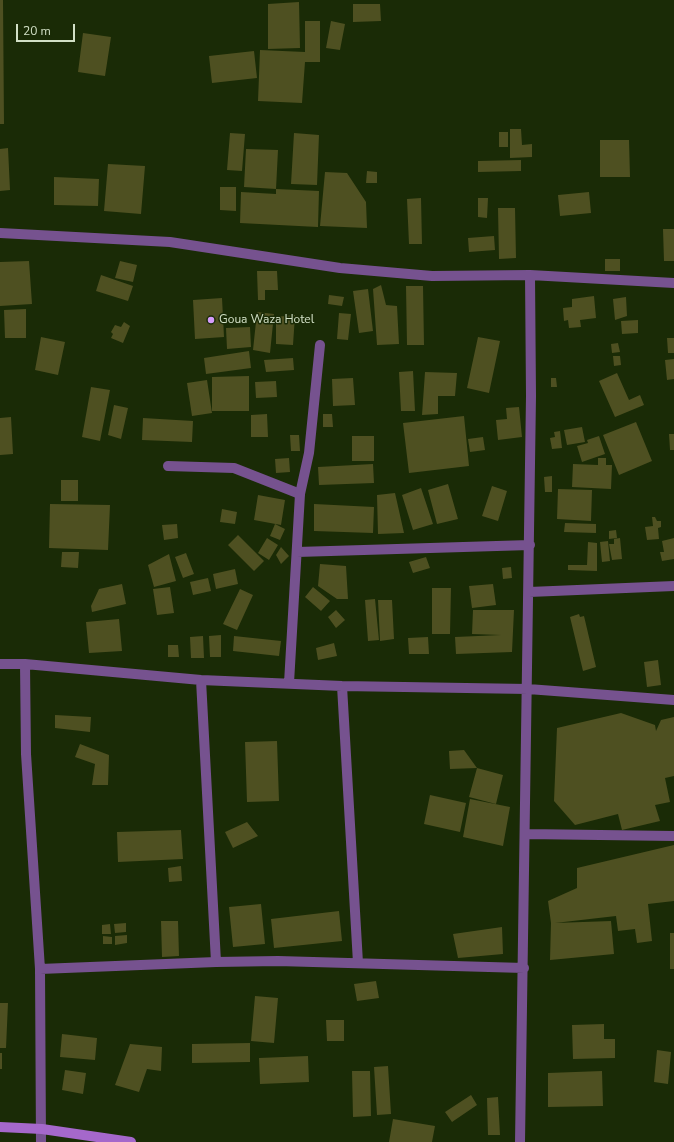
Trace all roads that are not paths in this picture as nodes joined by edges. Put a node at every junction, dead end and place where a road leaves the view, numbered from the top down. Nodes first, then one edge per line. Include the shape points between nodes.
1 (0, 233) edge
2 (530, 275) junction
3 (674, 283) edge
4 (320, 345) dead end
5 (168, 466) dead end
6 (300, 494) junction
7 (530, 546) junction
8 (297, 552) junction
9 (674, 586) edge
10 (529, 592) junction
11 (0, 664) edge
12 (25, 664) junction
13 (201, 680) junction
14 (289, 683) junction
15 (342, 686) junction
16 (528, 689) junction
17 (674, 700) edge
18 (526, 834) junction
19 (674, 836) edge
20 (216, 962) junction
21 (358, 963) junction
22 (524, 968) junction
23 (40, 969) junction
24 (0, 1127) edge
25 (42, 1129) junction
26 (41, 1142) edge
27 (131, 1142) edge
28 (520, 1142) edge

1 - 2 street via 170,242 340,268 424,275
2 - 3 street
2 - 7 street
4 - 6 street via 309,453
5 - 6 street via 234,468
6 - 8 street
7 - 8 street
7 - 10 street
8 - 14 street
9 - 10 street
10 - 16 street
11 - 12 street
12 - 13 street
12 - 23 street via 26,754
13 - 14 street
13 - 20 street
14 - 15 street
15 - 16 street
15 - 21 street
16 - 17 street
16 - 18 street
18 - 19 street
18 - 22 street
20 - 21 street
20 - 23 street
21 - 22 street
22 - 28 street
23 - 25 street
24 - 25 street
25 - 26 street
25 - 27 street

